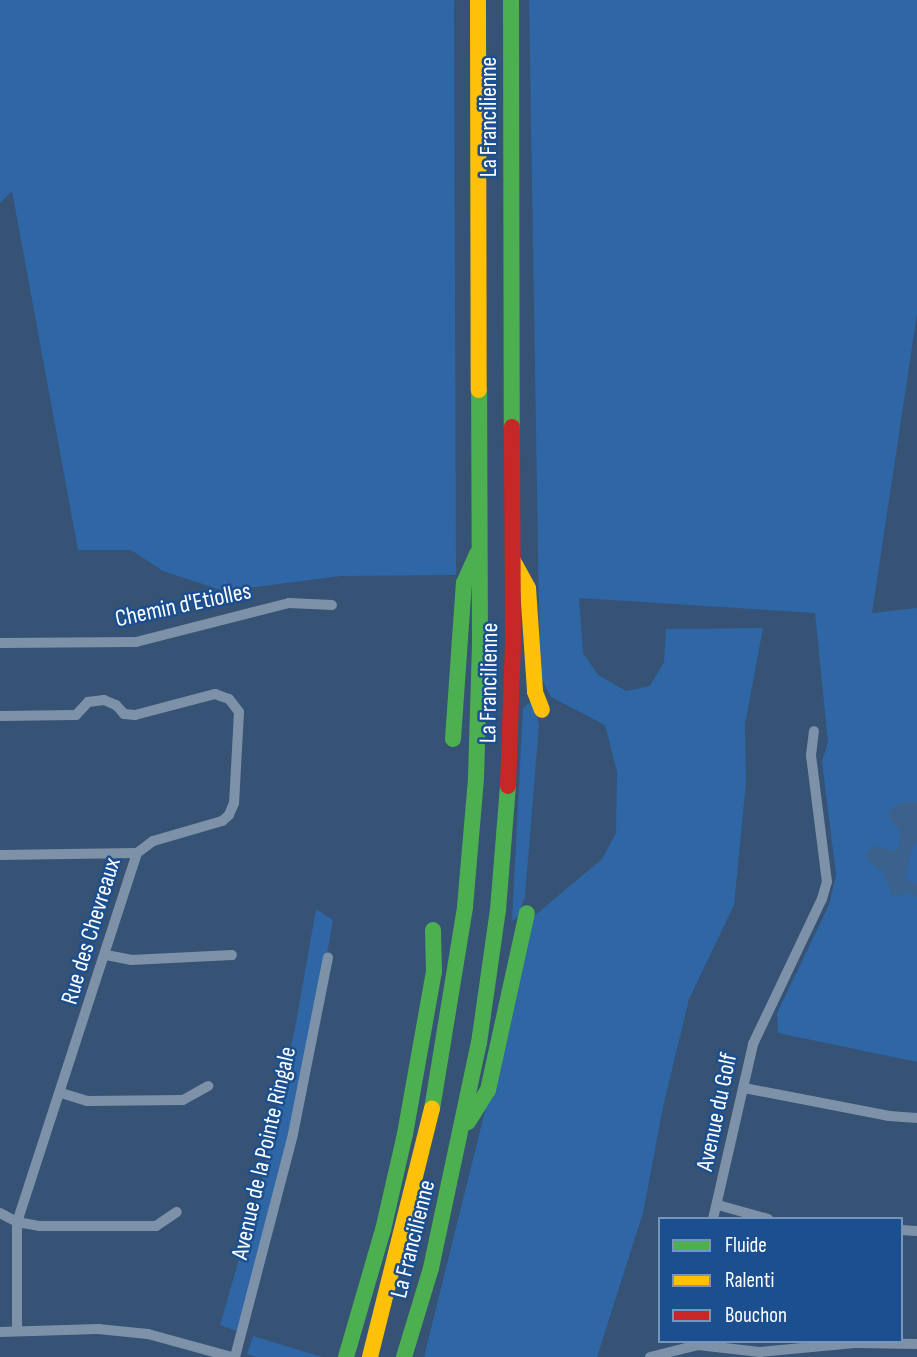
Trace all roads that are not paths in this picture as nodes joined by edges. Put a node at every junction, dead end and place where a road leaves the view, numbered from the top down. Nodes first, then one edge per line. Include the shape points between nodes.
1 (478, 0) edge
2 (511, 0) edge
3 (479, 547) junction
4 (513, 561) junction
5 (332, 606) dead end
6 (0, 643) edge
7 (542, 710) dead end
8 (0, 716) edge
9 (814, 731) dead end
10 (453, 739) dead end
11 (137, 853) junction
12 (0, 855) edge
13 (527, 913) dead end
14 (433, 930) dead end
15 (106, 954) junction
16 (232, 955) dead end
17 (328, 957) dead end
18 (208, 1086) dead end
19 (744, 1088) junction
20 (61, 1093) junction
21 (917, 1118) edge
22 (462, 1130) junction
23 (718, 1205) junction
24 (177, 1212) dead end
25 (0, 1213) edge
26 (714, 1217) edge
27 (761, 1217) edge
28 (17, 1222) junction
29 (0, 1326) edge
30 (17, 1331) junction
31 (0, 1332) edge
32 (666, 1343) edge
33 (697, 1343) edge
34 (917, 1344) edge
35 (662, 1353) junction
36 (233, 1357) edge
37 (346, 1357) edge
38 (370, 1357) edge
39 (404, 1357) edge
40 (650, 1357) edge

1 - 3 highway, La Francilienne
2 - 4 highway, La Francilienne
3 - 10 highway via 464,583
3 - 38 highway, La Francilienne via 476,765 465,907 425,1145
4 - 7 highway via 528,587 535,692
4 - 22 highway, La Francilienne via 509,774 498,910
5 - 6 street, Chemin d'Etiolles via 289,603 136,642
8 - 11 street, Rue des Chevreaux via 76,715 88,702 104,700 124,714 135,715 215,694 229,699 239,712 234,803 229,815 153,841
9 - 19 street, Avenue du Golf via 811,755 827,882 753,1044
11 - 12 street
11 - 15 street, Rue des Chevreaux
13 - 22 highway via 488,1090
14 - 37 highway via 434,972 405,1134
15 - 16 street via 131,960
15 - 20 street, Rue des Chevreaux
17 - 36 street, Avenue de la Pointe Ringale via 293,1134 244,1331
18 - 20 street via 183,1100 86,1101
19 - 21 street
19 - 23 street, Avenue du Golf
20 - 28 street, Rue des Chevreaux
22 - 39 highway, La Francilienne via 431,1268
23 - 26 street, Avenue du Golf
23 - 27 street
24 - 28 street via 156,1226
25 - 28 street
28 - 30 street, Rue des Chevreaux
29 - 30 street
30 - 31 street
30 - 36 street via 98,1329 148,1334
32 - 35 street
33 - 34 street via 760,1352 855,1343
33 - 35 street
35 - 40 street

